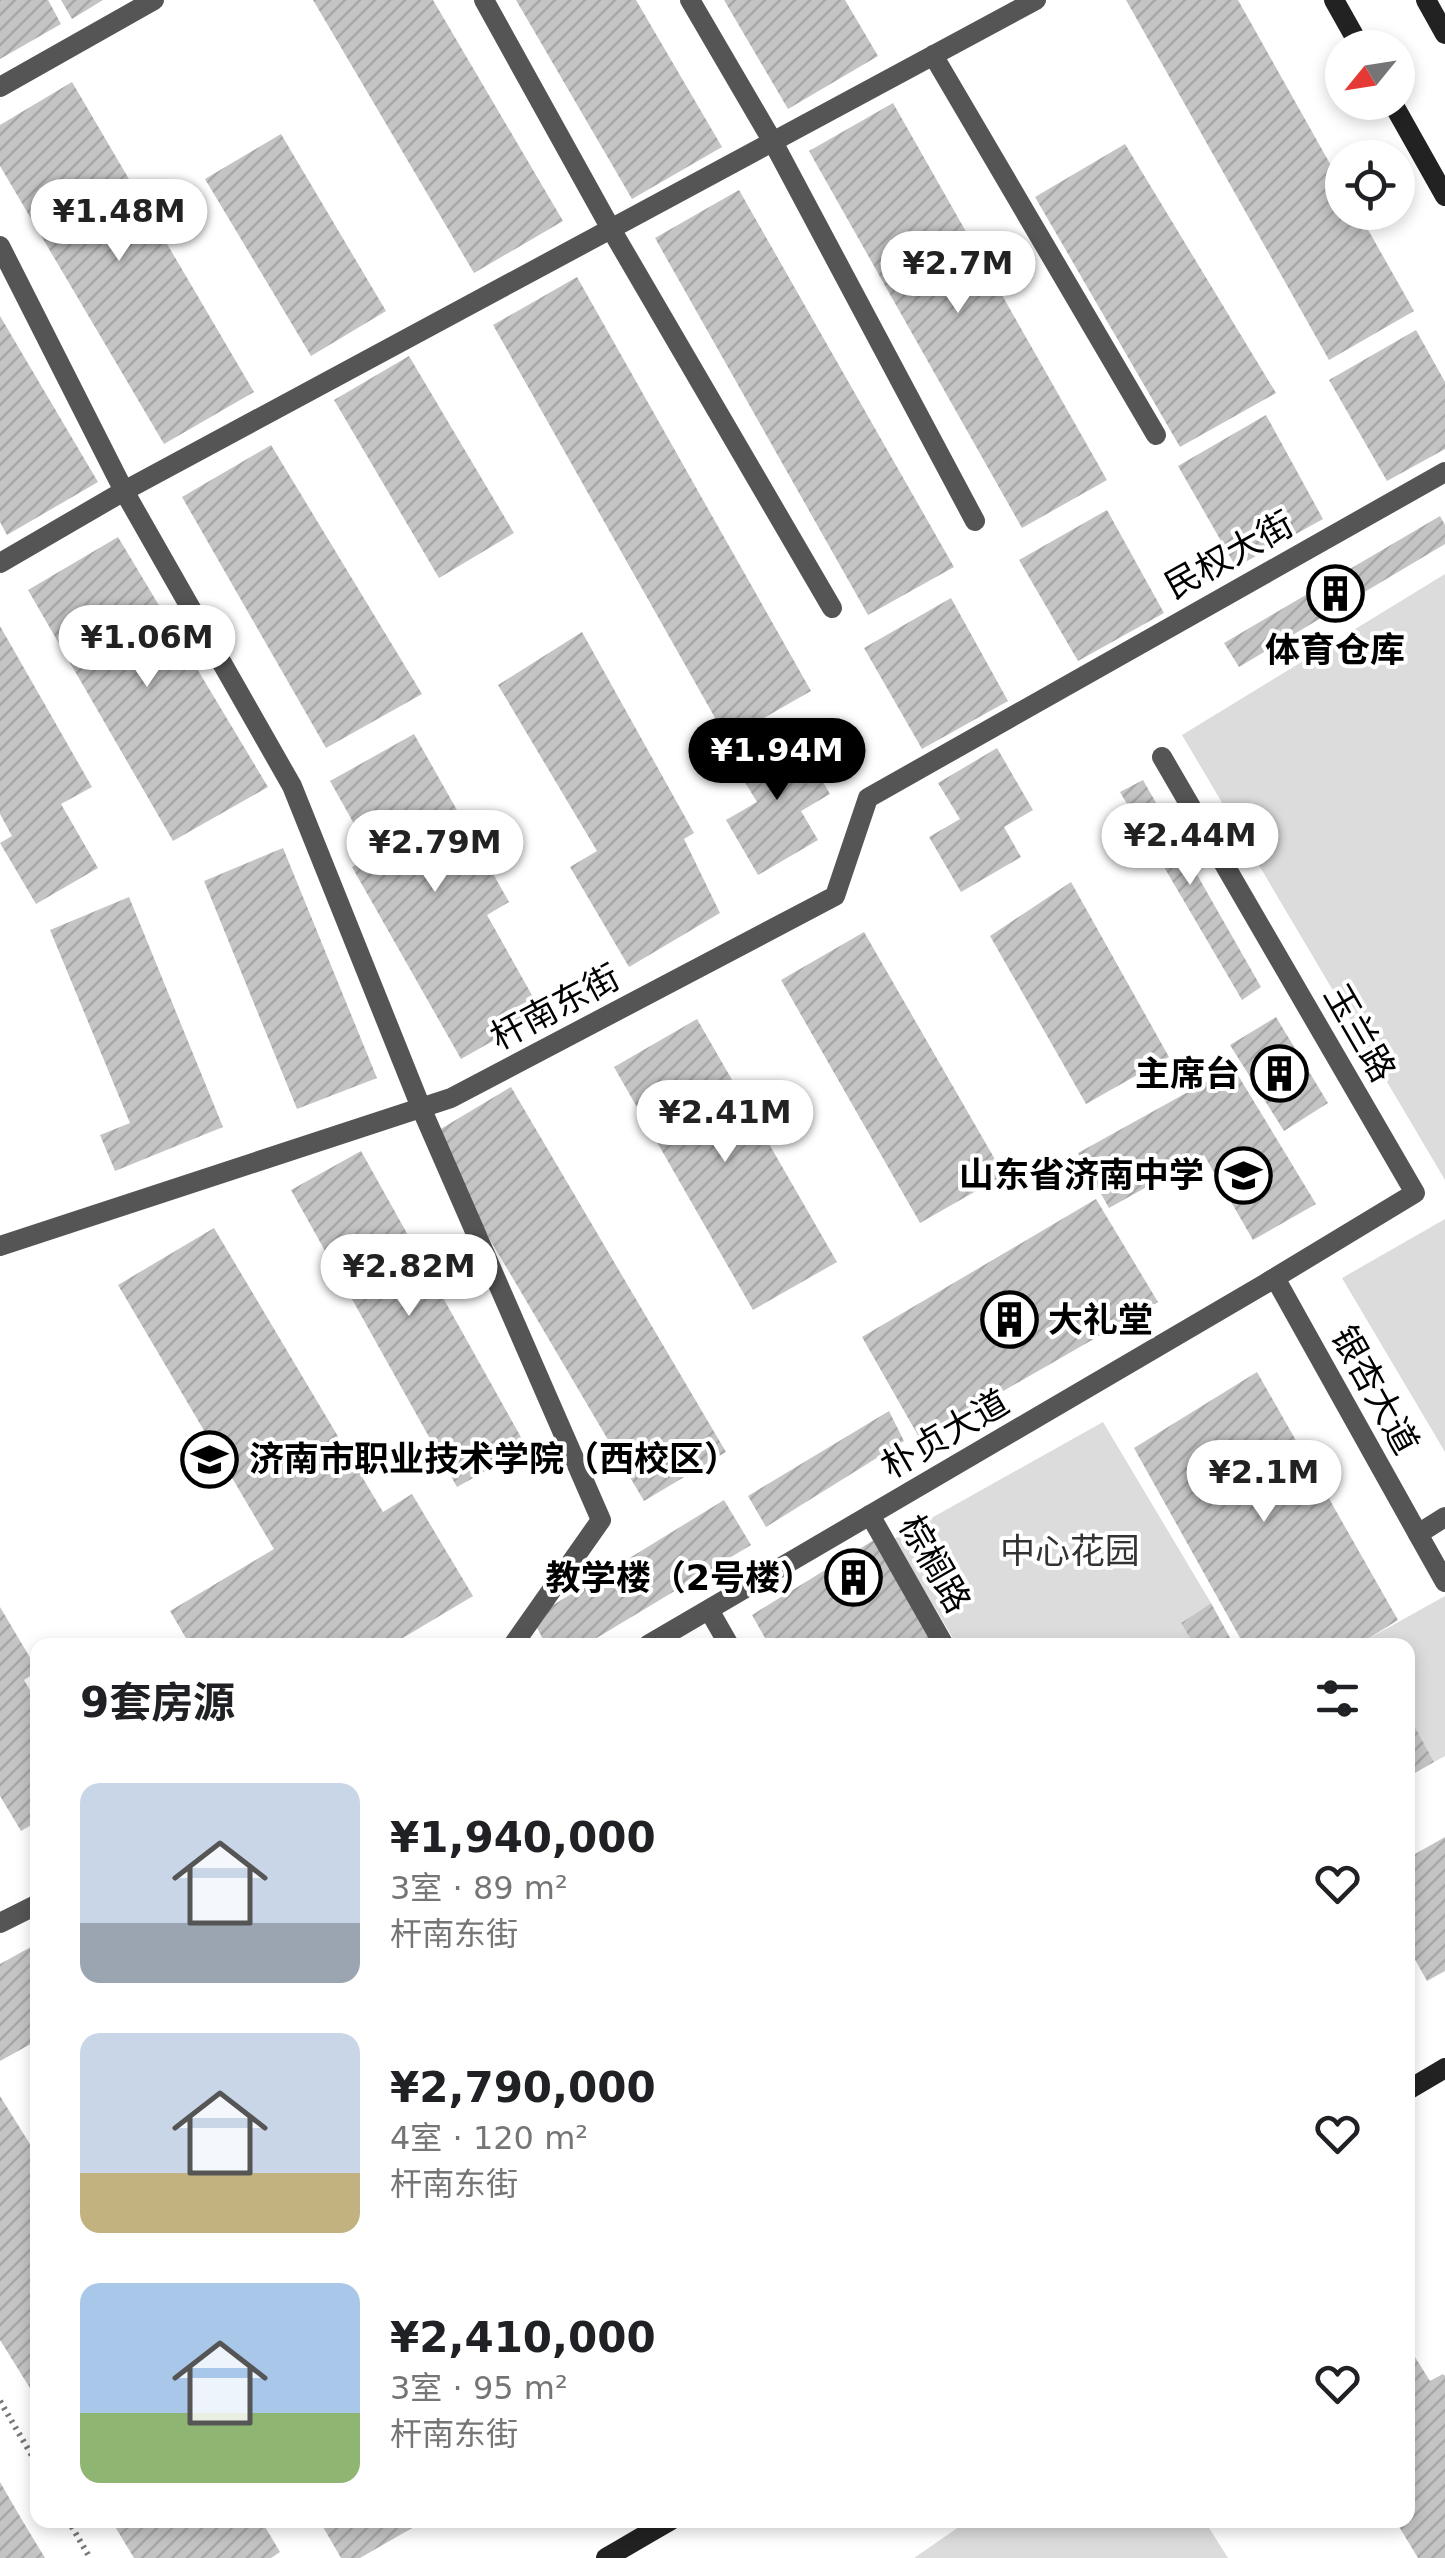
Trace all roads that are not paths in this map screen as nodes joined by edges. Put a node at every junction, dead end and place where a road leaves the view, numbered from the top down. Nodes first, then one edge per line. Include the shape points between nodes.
1 (154, 0) edge
2 (484, 0) edge
3 (690, 0) edge
4 (1036, 0) edge
5 (1334, 0) edge
6 (1426, 0) edge
7 (1351, 30) edge
8 (1445, 34) edge
9 (933, 55) junction
10 (0, 87) edge
11 (1402, 120) edge
12 (772, 142) junction
13 (1445, 196) edge
14 (612, 228) junction
15 (0, 246) edge
16 (1156, 435) dead end
17 (1445, 472) edge
18 (124, 492) junction
19 (975, 522) dead end
20 (0, 563) edge
21 (832, 608) dead end
22 (1045, 695) joint
23 (1162, 757) dead end
24 (422, 1110) junction
25 (0, 1246) edge
26 (1272, 1280) junction
27 (870, 1515) junction
28 (1445, 1517) edge
29 (1418, 1534) junction
30 (1445, 1582) edge
31 (709, 1610) junction
32 (517, 1638) edge
33 (660, 1638) edge
34 (725, 1638) edge
35 (940, 1638) edge
36 (30, 1908) edge
37 (0, 1923) edge
38 (1445, 2068) edge
39 (1415, 2086) edge
40 (657, 2528) edge
41 (606, 2558) edge

1 - 10 street
2 - 14 street
3 - 12 street
4 - 9 street
5 - 7 main road
6 - 8 main road
9 - 12 street
9 - 16 street
11 - 13 main road
12 - 14 street
12 - 19 street
14 - 18 street
14 - 21 street
15 - 18 street
17 - 22 street, 民权大街
18 - 20 street
18 - 24 street via 292,786
22 - 24 street, 杆南东街 via 868,798 835,896
23 - 26 street, 玉兰路 via 1415,1194
24 - 25 street, 杆南东街
24 - 32 street via 601,1520
26 - 27 street, 朴贞大道
26 - 29 street, 银杏大道
27 - 31 street, 朴贞大道
27 - 35 street, 棕榈路
28 - 29 street
29 - 30 street, 银杏大道
31 - 33 street, 朴贞大道
31 - 34 street
36 - 37 street
38 - 39 main road
40 - 41 main road

